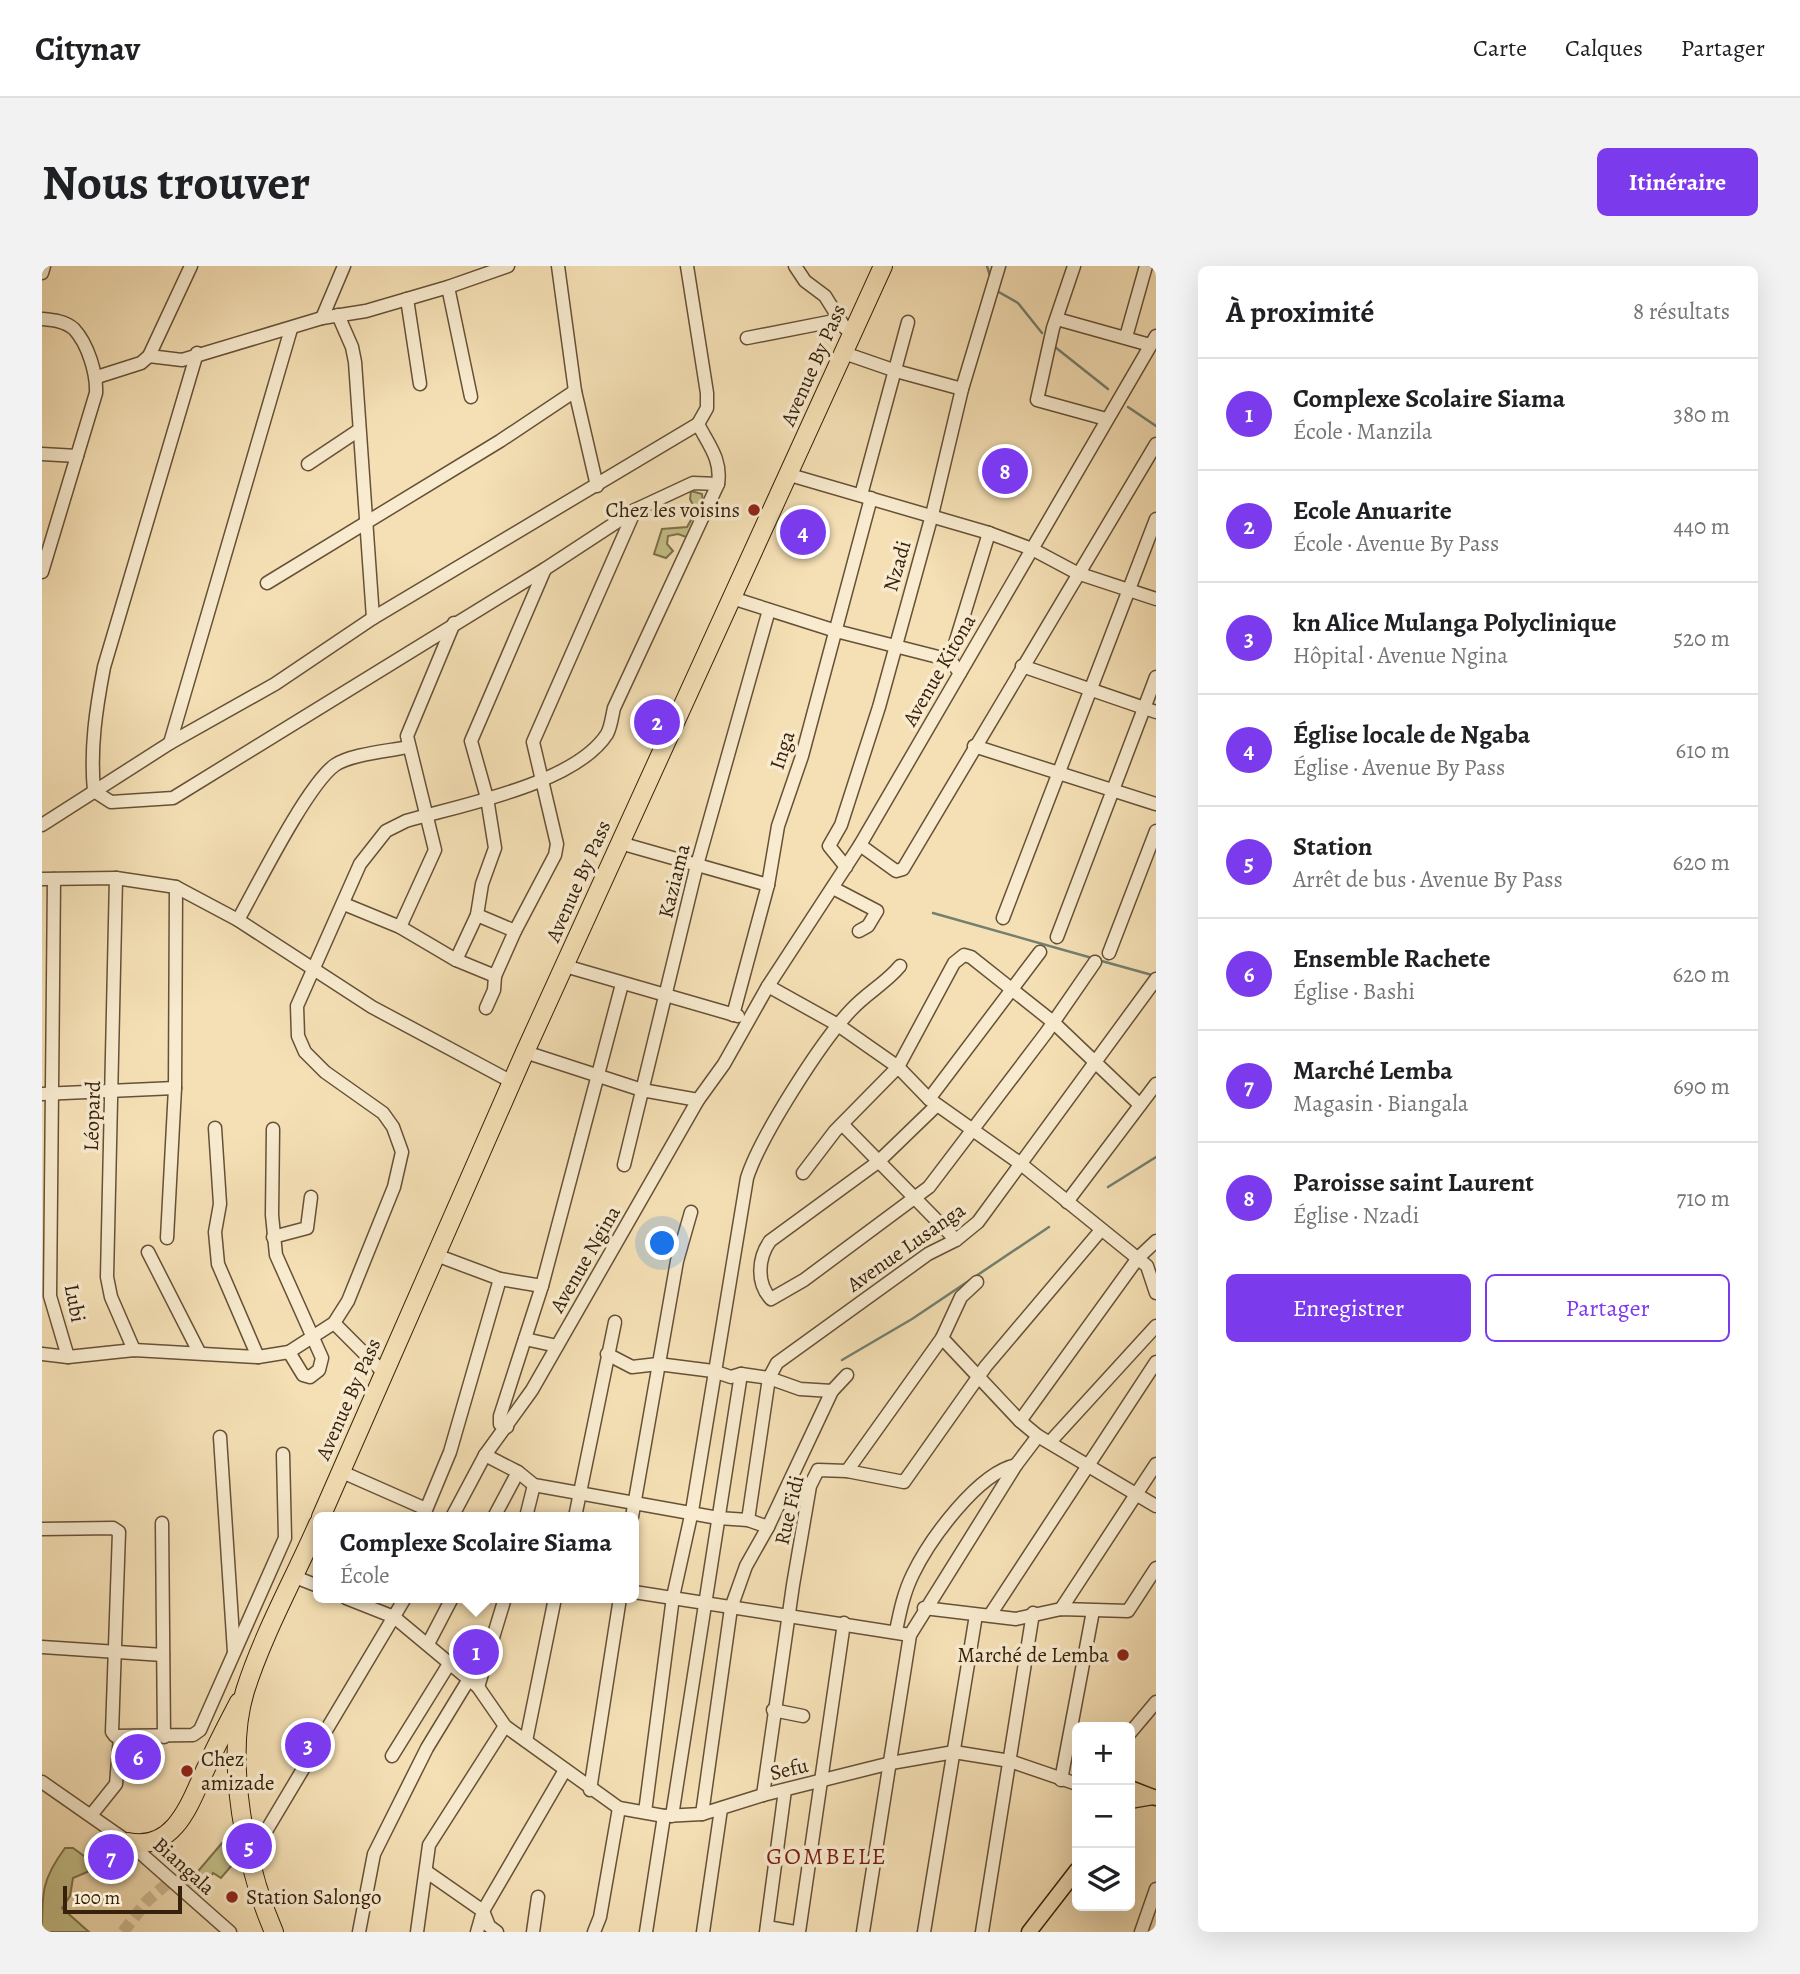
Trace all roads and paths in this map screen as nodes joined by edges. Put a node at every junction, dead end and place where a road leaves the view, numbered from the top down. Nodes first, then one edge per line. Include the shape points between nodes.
1 (44, 266) edge
2 (191, 266) edge
3 (344, 266) edge
4 (508, 266) edge
5 (558, 266) edge
6 (687, 266) edge
7 (795, 266) edge
8 (883, 266) edge
9 (999, 266) edge
10 (1074, 266) edge
11 (1146, 266) edge
12 (42, 273) edge
13 (448, 287) junction
14 (407, 299) junction
15 (354, 313) junction
16 (338, 314) junction
17 (322, 318) junction
18 (42, 319) edge
19 (1057, 319) junction
20 (848, 321) junction
21 (908, 323) dead end
22 (291, 329) junction
23 (1126, 337) junction
24 (747, 338) dead end
25 (1153, 340) edge
26 (352, 347) junction
27 (197, 353) junction
28 (844, 353) junction
29 (149, 356) junction
30 (896, 371) junction
31 (97, 377) junction
32 (420, 383) dead end
33 (962, 388) junction
34 (575, 391) junction
35 (471, 397) dead end
36 (1106, 419) junction
37 (698, 424) junction
38 (359, 430) junction
39 (1156, 444) edge
40 (42, 454) edge
41 (77, 456) junction
42 (308, 464) dead end
43 (790, 475) junction
44 (718, 484) junction
45 (597, 486) junction
46 (866, 496) junction
47 (635, 510) junction
48 (932, 515) junction
49 (1156, 519) edge
50 (368, 520) junction
51 (989, 533) junction
52 (1032, 549) junction
53 (545, 569) junction
54 (42, 572) edge
55 (1077, 573) junction
56 (267, 583) dead end
57 (1128, 591) junction
58 (732, 598) junction
59 (1156, 599) edge
60 (769, 610) junction
61 (373, 618) junction
62 (454, 623) junction
63 (836, 631) junction
64 (894, 647) junction
65 (950, 660) junction
66 (1022, 666) junction
67 (960, 673) junction
68 (1156, 677) edge
69 (1091, 690) junction
70 (1150, 710) edge
71 (170, 743) junction
72 (974, 746) junction
73 (408, 747) junction
74 (1061, 773) junction
75 (541, 780) junction
76 (1114, 790) junction
77 (94, 791) junction
78 (487, 799) junction
79 (1156, 804) edge
80 (426, 815) junction
81 (42, 825) edge
82 (1156, 831) edge
83 (620, 843) junction
84 (860, 845) junction
85 (697, 865) junction
86 (846, 867) junction
87 (116, 878) junction
88 (48, 879) edge
89 (768, 885) junction
90 (176, 887) junction
91 (833, 888) junction
92 (344, 904) junction
93 (477, 915) junction
94 (1003, 918) dead end
95 (238, 920) junction
96 (400, 927) junction
97 (514, 931) junction
98 (859, 931) dead end
99 (1057, 937) dead end
100 (1040, 952) dead end
101 (1109, 953) dead end
102 (456, 960) junction
103 (1095, 962) dead end
104 (565, 965) junction
105 (900, 965) dead end
106 (313, 967) junction
107 (495, 976) junction
108 (1156, 979) edge
109 (622, 984) junction
110 (768, 986) junction
111 (1011, 989) junction
112 (665, 996) junction
113 (486, 1008) dead end
114 (733, 1015) junction
115 (748, 1019) junction
116 (1053, 1022) junction
117 (838, 1025) junction
118 (525, 1052) junction
119 (1096, 1061) junction
120 (898, 1067) junction
121 (598, 1077) junction
122 (512, 1082) junction
123 (1156, 1084) edge
124 (175, 1088) junction
125 (642, 1090) junction
126 (111, 1093) junction
127 (47, 1094) edge
128 (698, 1100) junction
129 (933, 1102) junction
130 (1140, 1105) junction
131 (842, 1124) junction
132 (215, 1128) dead end
133 (273, 1129) dead end
134 (972, 1131) junction
135 (878, 1162) junction
136 (1021, 1164) junction
137 (624, 1165) dead end
138 (803, 1173) dead end
139 (311, 1197) dead end
140 (915, 1198) junction
141 (1067, 1202) junction
142 (691, 1212) dead end
143 (1101, 1230) junction
144 (274, 1237) junction
145 (167, 1238) dead end
146 (956, 1240) junction
147 (1156, 1241) edge
148 (148, 1252) dead end
149 (436, 1255) junction
150 (1138, 1258) junction
151 (500, 1279) junction
152 (977, 1282) dead end
153 (542, 1286) junction
154 (1156, 1293) edge
155 (615, 1322) dead end
156 (334, 1323) junction
157 (1156, 1326) edge
158 (313, 1336) junction
159 (942, 1338) junction
160 (526, 1339) junction
161 (557, 1346) junction
162 (134, 1350) junction
163 (199, 1352) junction
164 (289, 1352) junction
165 (42, 1354) edge
166 (607, 1354) junction
167 (68, 1357) junction
168 (258, 1357) junction
169 (1156, 1362) edge
170 (658, 1364) junction
171 (713, 1371) junction
172 (384, 1373) junction
173 (741, 1374) junction
174 (847, 1375) dead end
175 (978, 1377) junction
176 (769, 1378) junction
177 (832, 1391) junction
178 (1020, 1421) junction
179 (507, 1427) junction
180 (220, 1437) dead end
181 (1044, 1439) junction
182 (804, 1453) junction
183 (283, 1454) dead end
184 (485, 1455) junction
185 (1088, 1464) junction
186 (1156, 1464) edge
187 (1016, 1465) junction
188 (818, 1470) junction
189 (847, 1471) junction
190 (342, 1472) junction
191 (518, 1472) junction
192 (534, 1485) junction
193 (579, 1494) junction
194 (1136, 1495) junction
195 (635, 1502) junction
196 (1156, 1506) edge
197 (692, 1511) junction
198 (323, 1512) edge
199 (423, 1512) edge
200 (425, 1512) edge
201 (456, 1512) edge
202 (497, 1512) edge
203 (527, 1512) edge
204 (576, 1512) edge
205 (633, 1512) edge
206 (718, 1518) junction
207 (748, 1520) junction
208 (162, 1523) dead end
209 (768, 1527) junction
210 (42, 1529) edge
211 (313, 1536) edge
212 (1156, 1568) edge
213 (295, 1577) junction
214 (313, 1584) edge
215 (639, 1592) edge
216 (673, 1597) junction
217 (359, 1603) edge
218 (388, 1603) edge
219 (400, 1603) edge
220 (449, 1603) edge
221 (503, 1603) edge
222 (554, 1603) edge
223 (619, 1603) edge
224 (704, 1603) junction
225 (731, 1608) junction
226 (924, 1608) junction
227 (1060, 1609) junction
228 (1093, 1611) junction
229 (1034, 1613) junction
230 (388, 1614) junction
231 (976, 1615) junction
232 (990, 1615) junction
233 (789, 1616) junction
234 (844, 1623) junction
235 (896, 1631) junction
236 (910, 1635) junction
237 (428, 1644) junction
238 (42, 1647) edge
239 (234, 1652) junction
240 (116, 1653) junction
241 (163, 1655) junction
242 (449, 1664) junction
243 (474, 1683) junction
244 (245, 1693) junction
245 (1156, 1702) edge
246 (773, 1710) junction
247 (803, 1716) dead end
248 (505, 1726) junction
249 (1135, 1727) edge
250 (120, 1737) junction
251 (164, 1737) junction
252 (526, 1741) junction
253 (954, 1752) junction
254 (392, 1756) dead end
255 (1010, 1761) junction
256 (891, 1763) junction
257 (565, 1770) junction
258 (1061, 1780) junction
259 (822, 1781) junction
260 (42, 1782) edge
261 (1072, 1783) edge
262 (590, 1790) junction
263 (785, 1790) junction
264 (1135, 1790) edge
265 (763, 1795) junction
266 (1155, 1797) edge
267 (1135, 1800) edge
268 (619, 1808) junction
269 (721, 1809) junction
270 (645, 1812) junction
271 (92, 1814) junction
272 (702, 1814) junction
273 (668, 1816) junction
274 (128, 1842) junction
275 (250, 1858) junction
276 (427, 1872) junction
277 (1072, 1877) edge
278 (1156, 1889) edge
279 (538, 1897) dead end
280 (483, 1911) junction
281 (766, 1930) edge
282 (230, 1932) edge
283 (274, 1932) edge
284 (359, 1932) edge
285 (417, 1932) edge
286 (477, 1932) edge
287 (497, 1932) edge
288 (533, 1932) edge
289 (594, 1932) edge
290 (646, 1932) edge
291 (704, 1932) edge
292 (797, 1932) edge
293 (863, 1932) edge
294 (924, 1932) edge
295 (982, 1932) edge
296 (1030, 1932) edge
297 (1141, 1932) edge

1 - 12 street
2 - 29 street
3 - 17 street
4 - 13 street
5 - 34 street
6 - 37 street via 707,393 707,408
7 - 20 street
8 - 20 highway, Avenue By Pass
9 - 33 street, Nzadi
10 - 19 street
11 - 23 street
13 - 14 street
13 - 35 street
14 - 15 street
14 - 32 street
15 - 16 street
15 - 26 street
16 - 17 street
16 - 26 street
17 - 22 street
18 - 31 street via 57,320 74,330
19 - 23 street
19 - 36 street via 1037,400
20 - 24 street
20 - 28 highway, Avenue By Pass
21 - 30 street, Inga
22 - 27 street
22 - 71 street
23 - 25 street
25 - 36 street, Avenue Kitona
26 - 38 street
27 - 29 street via 182,360
27 - 77 street via 104,667 90,754
28 - 30 street
28 - 43 highway, Avenue By Pass
29 - 31 street
30 - 33 street
30 - 46 street, Inga
31 - 41 street
33 - 48 street, Nzadi
34 - 45 street
34 - 50 street
36 - 52 street, Avenue Kitona
37 - 44 street via 713,449
37 - 45 street
38 - 42 street
38 - 50 street
39 - 55 street
40 - 41 street
41 - 54 street
43 - 46 street
43 - 58 highway, Avenue By Pass
44 - 47 street via 693,483
44 - 75 street via 614,708 608,732 576,762
45 - 61 street
46 - 48 street
46 - 63 street, Inga
47 - 53 street
47 - 75 street via 538,729 533,754
48 - 51 street
48 - 64 street, Nzadi
49 - 57 street
50 - 56 street
50 - 61 street
51 - 52 street
51 - 65 street
52 - 55 street
52 - 67 street, Avenue Kitona
53 - 62 street
53 - 78 street via 471,741
55 - 57 street
55 - 66 street
57 - 59 street
57 - 69 street
58 - 60 street
58 - 83 highway, Avenue By Pass
60 - 63 street
60 - 85 street, Kaziama
61 - 71 street via 275,684
62 - 73 street via 412,721
62 - 77 street via 173,797 111,802
63 - 64 street
63 - 89 street, Inga via 778,826
64 - 65 street
64 - 86 street, Nzadi via 841,825 829,846
65 - 67 street
66 - 69 street
66 - 72 street
67 - 84 street, Avenue Kitona
68 - 70 street
69 - 70 street
69 - 74 street
70 - 76 street
71 - 77 street
72 - 74 street
72 - 84 street via 903,869 896,871
73 - 80 street
73 - 95 street via 341,762 329,771
74 - 76 street
74 - 94 street
75 - 78 street
75 - 97 street via 557,844
76 - 79 street
76 - 99 street
77 - 81 street
78 - 80 street
78 - 93 street via 495,848
80 - 92 street via 386,831 373,844
80 - 96 street via 433,857
82 - 101 street
83 - 85 street
83 - 104 highway, Avenue By Pass
84 - 86 street, Avenue Kitona
85 - 89 street
85 - 112 street, Kaziama
86 - 91 street, Avenue Kitona
87 - 88 street
87 - 90 street
87 - 126 street, Léopard
88 - 127 street, Lubi
89 - 114 street, Inga
90 - 95 street
90 - 124 street
91 - 98 street via 877,911
91 - 110 street, Avenue Kitona
92 - 96 street
92 - 106 street
93 - 97 street
93 - 102 street
95 - 106 street
96 - 102 street
97 - 107 street
100 - 111 street
102 - 107 street
103 - 116 street
104 - 109 street
104 - 118 highway, Avenue By Pass
105 - 117 street
106 - 122 street via 395,1020
106 - 156 street via 297,1006 298,1036 305,1052 383,1113 402,1153 394,1187 348,1301
107 - 113 street
108 - 119 street, Avenue Lusanga
109 - 112 street
109 - 121 street
110 - 115 street, Avenue Kitona
110 - 117 street
111 - 116 street
111 - 120 street via 971,957 960,956
111 - 129 street
112 - 114 street
112 - 125 street, Kaziama
114 - 115 street
115 - 128 street, Avenue Ngina
116 - 119 street
116 - 134 street
117 - 120 street
117 - 171 street via 752,1163
118 - 121 street
118 - 122 highway, Avenue By Pass
119 - 130 street
119 - 136 street, Avenue Lusanga
120 - 129 street
120 - 131 street
121 - 125 street
121 - 153 street
122 - 149 highway, Avenue By Pass
123 - 130 street
124 - 126 street
124 - 145 street
125 - 128 street
125 - 137 street, Kaziama
126 - 127 street
126 - 162 street, Léopard via 107,1285
127 - 167 street, Lubi via 50,1296
128 - 161 street, Avenue Ngina
129 - 134 street
129 - 135 street
130 - 141 street
131 - 135 street
131 - 138 street
132 - 168 street via 218,1264
133 - 144 street
134 - 136 street
134 - 140 street via 937,1179
135 - 140 street
135 - 140 street via 770,1241 761,1267 762,1285 773,1299
136 - 141 street
136 - 146 street, Avenue Lusanga via 986,1212
139 - 144 street via 307,1228
140 - 146 street
141 - 143 street
142 - 170 street
143 - 150 street
143 - 175 street, Rue Fidi
144 - 158 street via 282,1271
146 - 176 street, Avenue Lusanga via 928,1254 782,1357
147 - 150 street
148 - 163 street
149 - 151 street
149 - 172 highway, Avenue By Pass
150 - 154 street via 1151,1273
150 - 178 street
151 - 153 street
151 - 200 street via 450,1452
152 - 159 street via 959,1300
153 - 160 street
155 - 166 street
156 - 158 street
156 - 172 street
157 - 181 street
158 - 164 street
158 - 164 street via 321,1358 315,1375 299,1373
159 - 175 street
159 - 189 street
160 - 161 street
160 - 179 street via 500,1416 500,1424
161 - 179 street, Avenue Ngina
162 - 163 street
162 - 167 street
163 - 168 street
164 - 168 street
165 - 167 street
166 - 170 street via 632,1367
166 - 193 street
169 - 185 street
170 - 171 street
170 - 195 street
171 - 173 street via 732,1377
171 - 197 street
172 - 190 highway, Avenue By Pass
173 - 176 street
173 - 206 street
174 - 177 street
175 - 178 street
175 - 189 street, Rue Fidi via 904,1482
176 - 177 street via 800,1389
176 - 207 street
177 - 182 street
178 - 181 street
179 - 184 street, Avenue Ngina
180 - 239 street
181 - 185 street
181 - 187 street
182 - 188 street
182 - 209 street
183 - 239 street via 285,1538
184 - 191 street
184 - 201 street, Avenue Ngina
185 - 194 street
185 - 232 street
186 - 194 street
187 - 226 street
187 - 235 street via 976,1490 930,1544 906,1591
188 - 189 street, Rue Fidi
188 - 233 street, Rue Fidi via 810,1486
190 - 198 highway, Avenue By Pass
190 - 199 street
191 - 192 street
191 - 202 street
192 - 193 street
192 - 203 street
193 - 195 street
193 - 204 street
194 - 196 street
194 - 227 street
195 - 197 street
195 - 205 street
197 - 206 street
197 - 216 street
206 - 207 street
206 - 224 street
207 - 209 street
208 - 241 street
209 - 225 street via 746,1566
210 - 240 street via 113,1528 118,1532
211 - 213 highway
212 - 228 street via 1128,1611
213 - 214 street
213 - 244 highway
215 - 216 street
216 - 224 street
216 - 270 street
217 - 230 street, Sefu
218 - 230 street
219 - 230 street
220 - 237 street
221 - 243 street
222 - 252 street
223 - 262 street
224 - 225 street
224 - 273 street
225 - 233 street
225 - 272 street
226 - 231 street
226 - 236 street
227 - 228 street
227 - 229 street
228 - 258 street
229 - 232 street via 1016,1619
229 - 255 street
230 - 237 street, Sefu
230 - 275 street
231 - 232 street
231 - 253 street
233 - 234 street
233 - 246 street, Rue Fidi
234 - 235 street
234 - 259 street
235 - 236 street
236 - 256 street
237 - 242 street, Sefu
238 - 240 street
239 - 251 street via 200,1730 193,1735
240 - 241 street
240 - 250 street via 112,1732
241 - 251 street
242 - 243 street, Sefu
242 - 254 street
243 - 248 street, Sefu
243 - 284 street via 427,1748 374,1854
244 - 274 highway via 182,1820 154,1841 142,1845
244 - 275 highway via 239,1791
245 - 249 street
246 - 247 street
246 - 265 street, Rue Fidi
248 - 252 street, Sefu
248 - 276 street via 440,1824 429,1845
250 - 251 street
250 - 271 street via 116,1784
252 - 257 street, Sefu
253 - 255 street, Sefu
253 - 256 street, Sefu
253 - 294 street
255 - 258 street, Sefu
255 - 295 street
256 - 259 street, Sefu
256 - 293 street
257 - 262 street, Sefu
257 - 280 street
258 - 261 street, Sefu
259 - 263 street, Sefu
259 - 292 street
260 - 271 street, Biangala
262 - 268 street, Sefu
263 - 265 street, Sefu
263 - 281 street
264 - 266 main road
265 - 269 street, Sefu
266 - 267 main road
268 - 270 street, Sefu
268 - 289 street
269 - 272 street, Sefu
269 - 291 street
270 - 273 street, Sefu
271 - 274 street, Biangala
272 - 273 street, Sefu
273 - 290 street
274 - 282 street, Biangala
275 - 283 highway via 257,1892
276 - 280 street
276 - 285 street
277 - 296 main road
278 - 297 street
279 - 288 street
280 - 286 street
280 - 287 street
281 - 292 street

